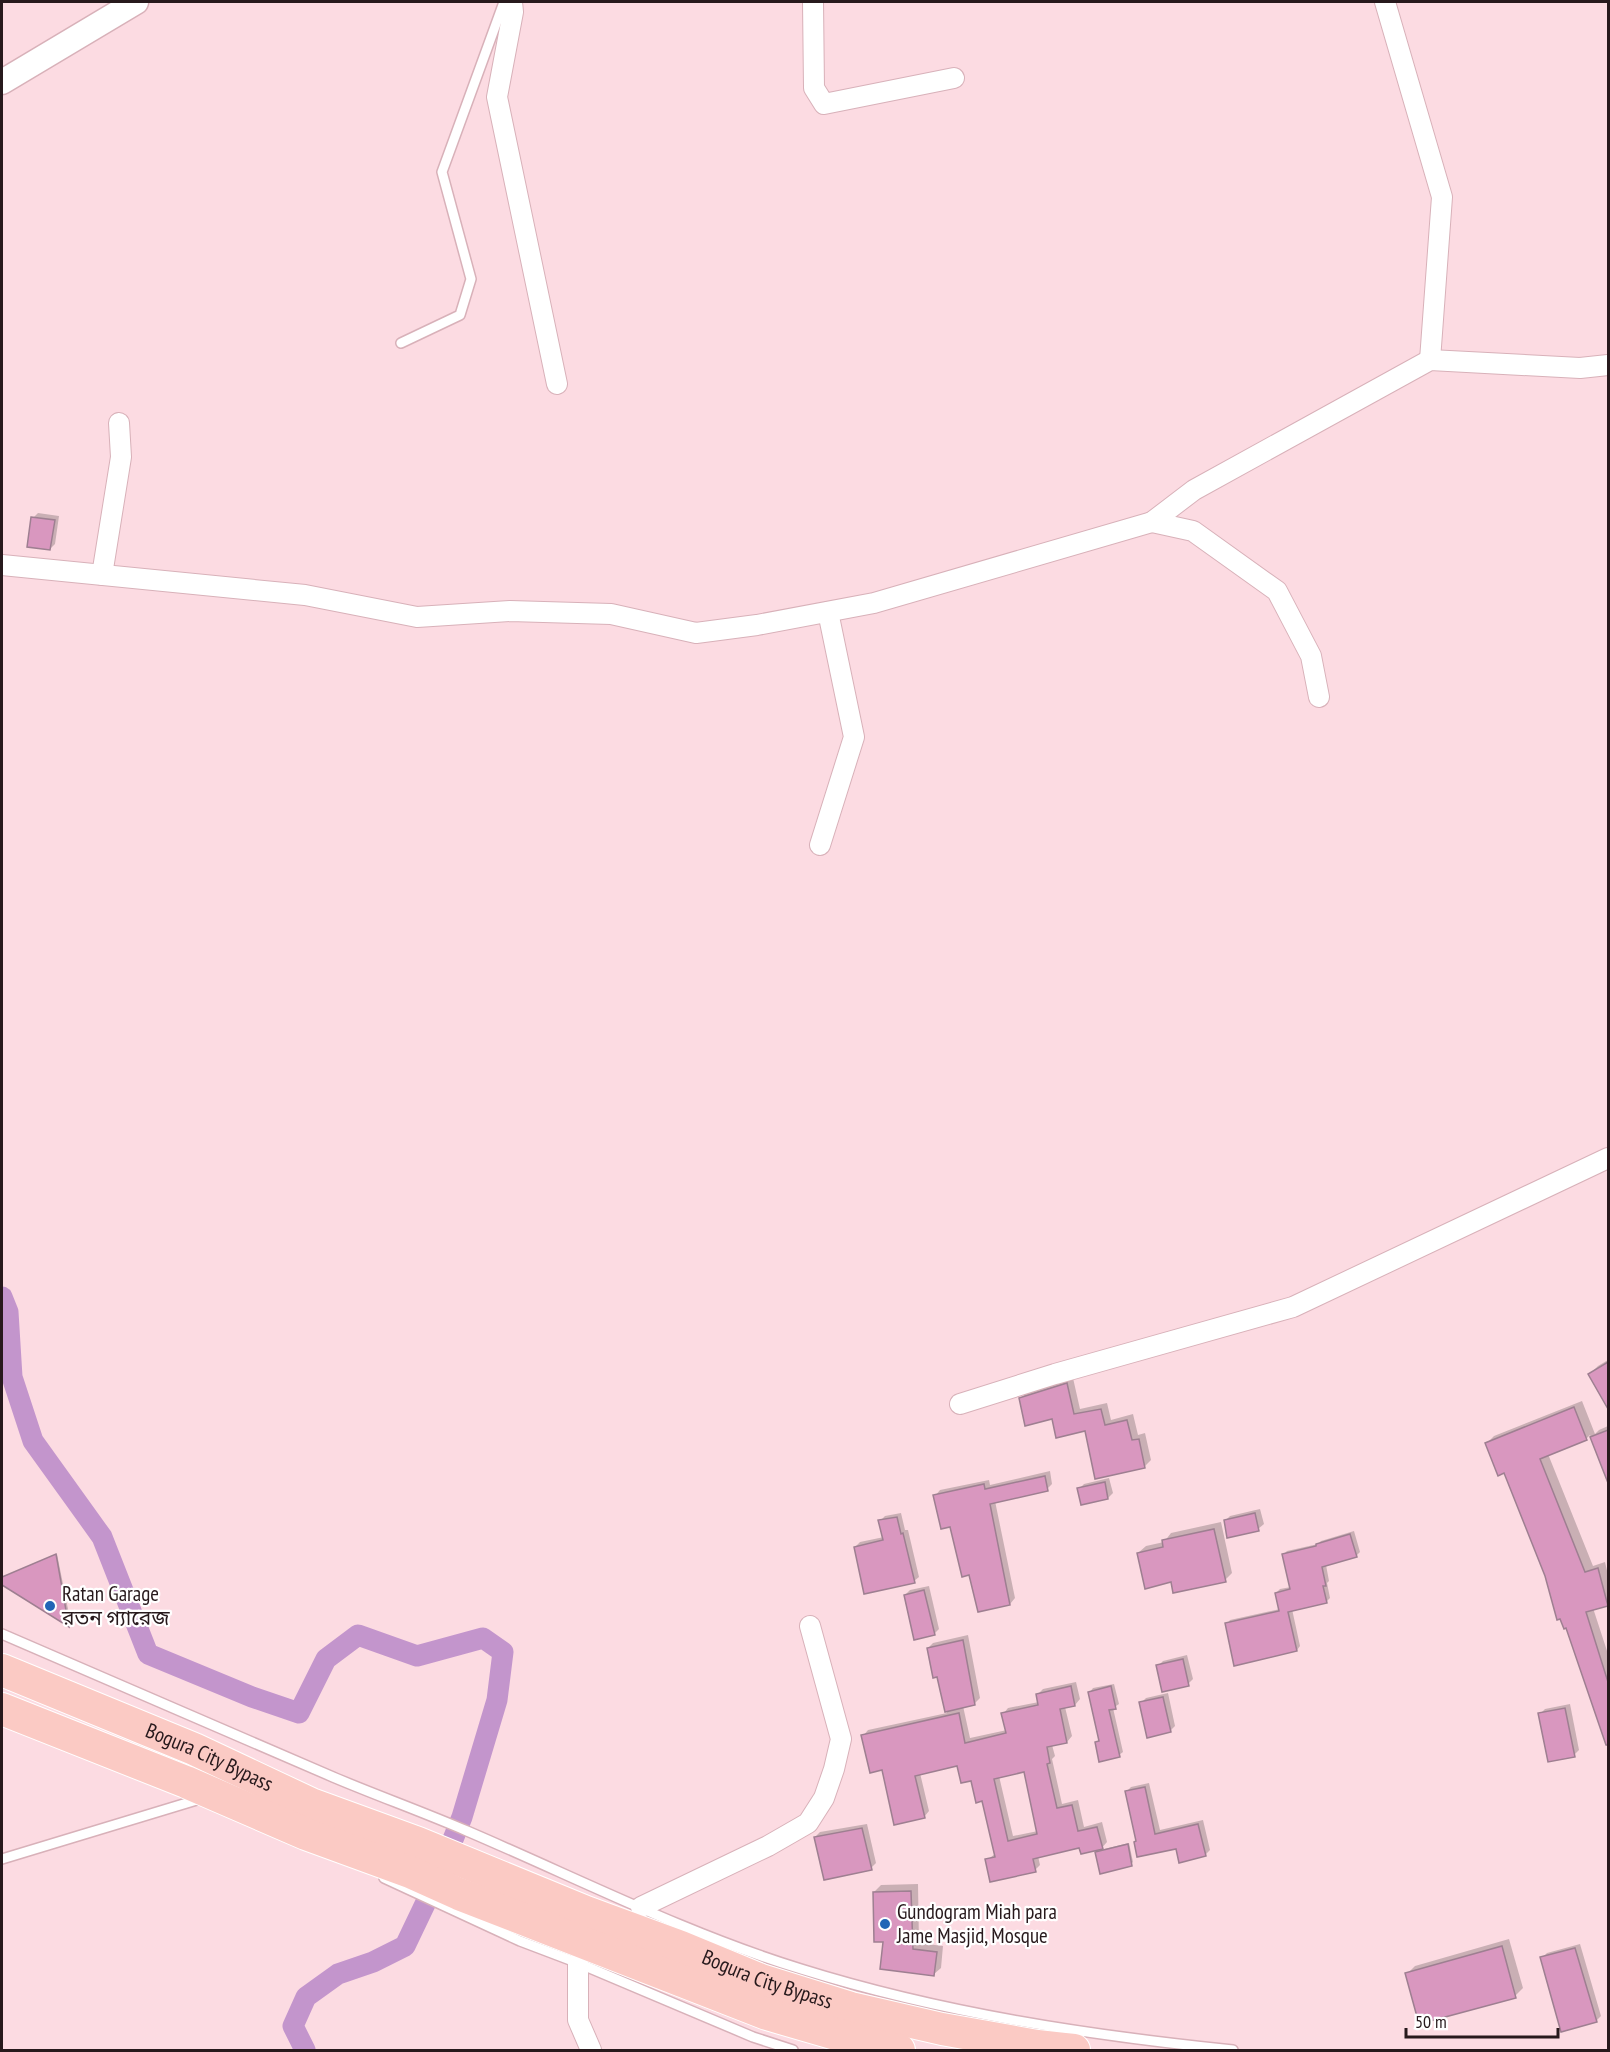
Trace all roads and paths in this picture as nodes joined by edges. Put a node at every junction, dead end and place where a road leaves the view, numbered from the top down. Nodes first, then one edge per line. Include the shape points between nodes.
1 (136, 2) edge
2 (504, 2) edge
3 (512, 2) edge
4 (813, 2) edge
5 (1385, 2) edge
6 (954, 78) dead end
7 (2, 82) edge
8 (401, 344) dead end
9 (1430, 360) junction
10 (1608, 364) edge
11 (556, 384) dead end
12 (119, 423) dead end
13 (1152, 522) junction
14 (2, 565) edge
15 (102, 575) junction
16 (828, 612) junction
17 (1319, 697) dead end
18 (820, 845) dead end
19 (1608, 1158) edge
20 (960, 1404) dead end
21 (810, 1626) dead end
22 (2, 1634) edge
23 (2, 1670) edge
24 (2, 1709) edge
25 (189, 1795) dead end
26 (200, 1799) junction
27 (479, 1852) junction
28 (331, 1854) dead end
29 (415, 1854) junction
30 (2, 1859) edge
31 (370, 1872) dead end
32 (455, 1903) junction
33 (641, 1907) junction
34 (578, 1963) junction
35 (591, 2050) edge
36 (793, 2050) edge
37 (899, 2050) edge
38 (1074, 2050) edge
39 (1233, 2050) edge

1 - 7 street
2 - 8 lane via 442,172 471,279 460,315
3 - 11 street via 497,97
4 - 6 street via 814,88 824,104
5 - 9 street via 1442,197
9 - 10 street via 1580,368
9 - 13 street via 1194,490
12 - 15 street via 121,457
13 - 16 street via 874,603
13 - 17 street via 1193,531 1277,591 1311,656
14 - 15 street
15 - 16 street via 305,595 417,618 510,611 611,614 696,633
16 - 18 street via 854,737
19 - 20 street via 1293,1306
21 - 33 street via 841,1739 824,1798 808,1823
22 - 29 lane via 337,1779
23 - 29 highway, Bogura City Bypass via 194,1749
24 - 29 highway, Bogura City Bypass via 306,1834
25 - 26 lane
26 - 28 lane
26 - 30 lane
27 - 29 highway, Bogura City Bypass
27 - 33 lane
27 - 38 highway, Bogura City Bypass via 586,1912 761,1980 942,2029
29 - 31 lane
29 - 32 highway, Bogura City Bypass
32 - 34 lane via 520,1941
32 - 37 highway, Bogura City Bypass via 767,2014
33 - 39 lane via 800,1969 949,2008 1097,2035
34 - 35 street via 578,2020
34 - 36 lane

